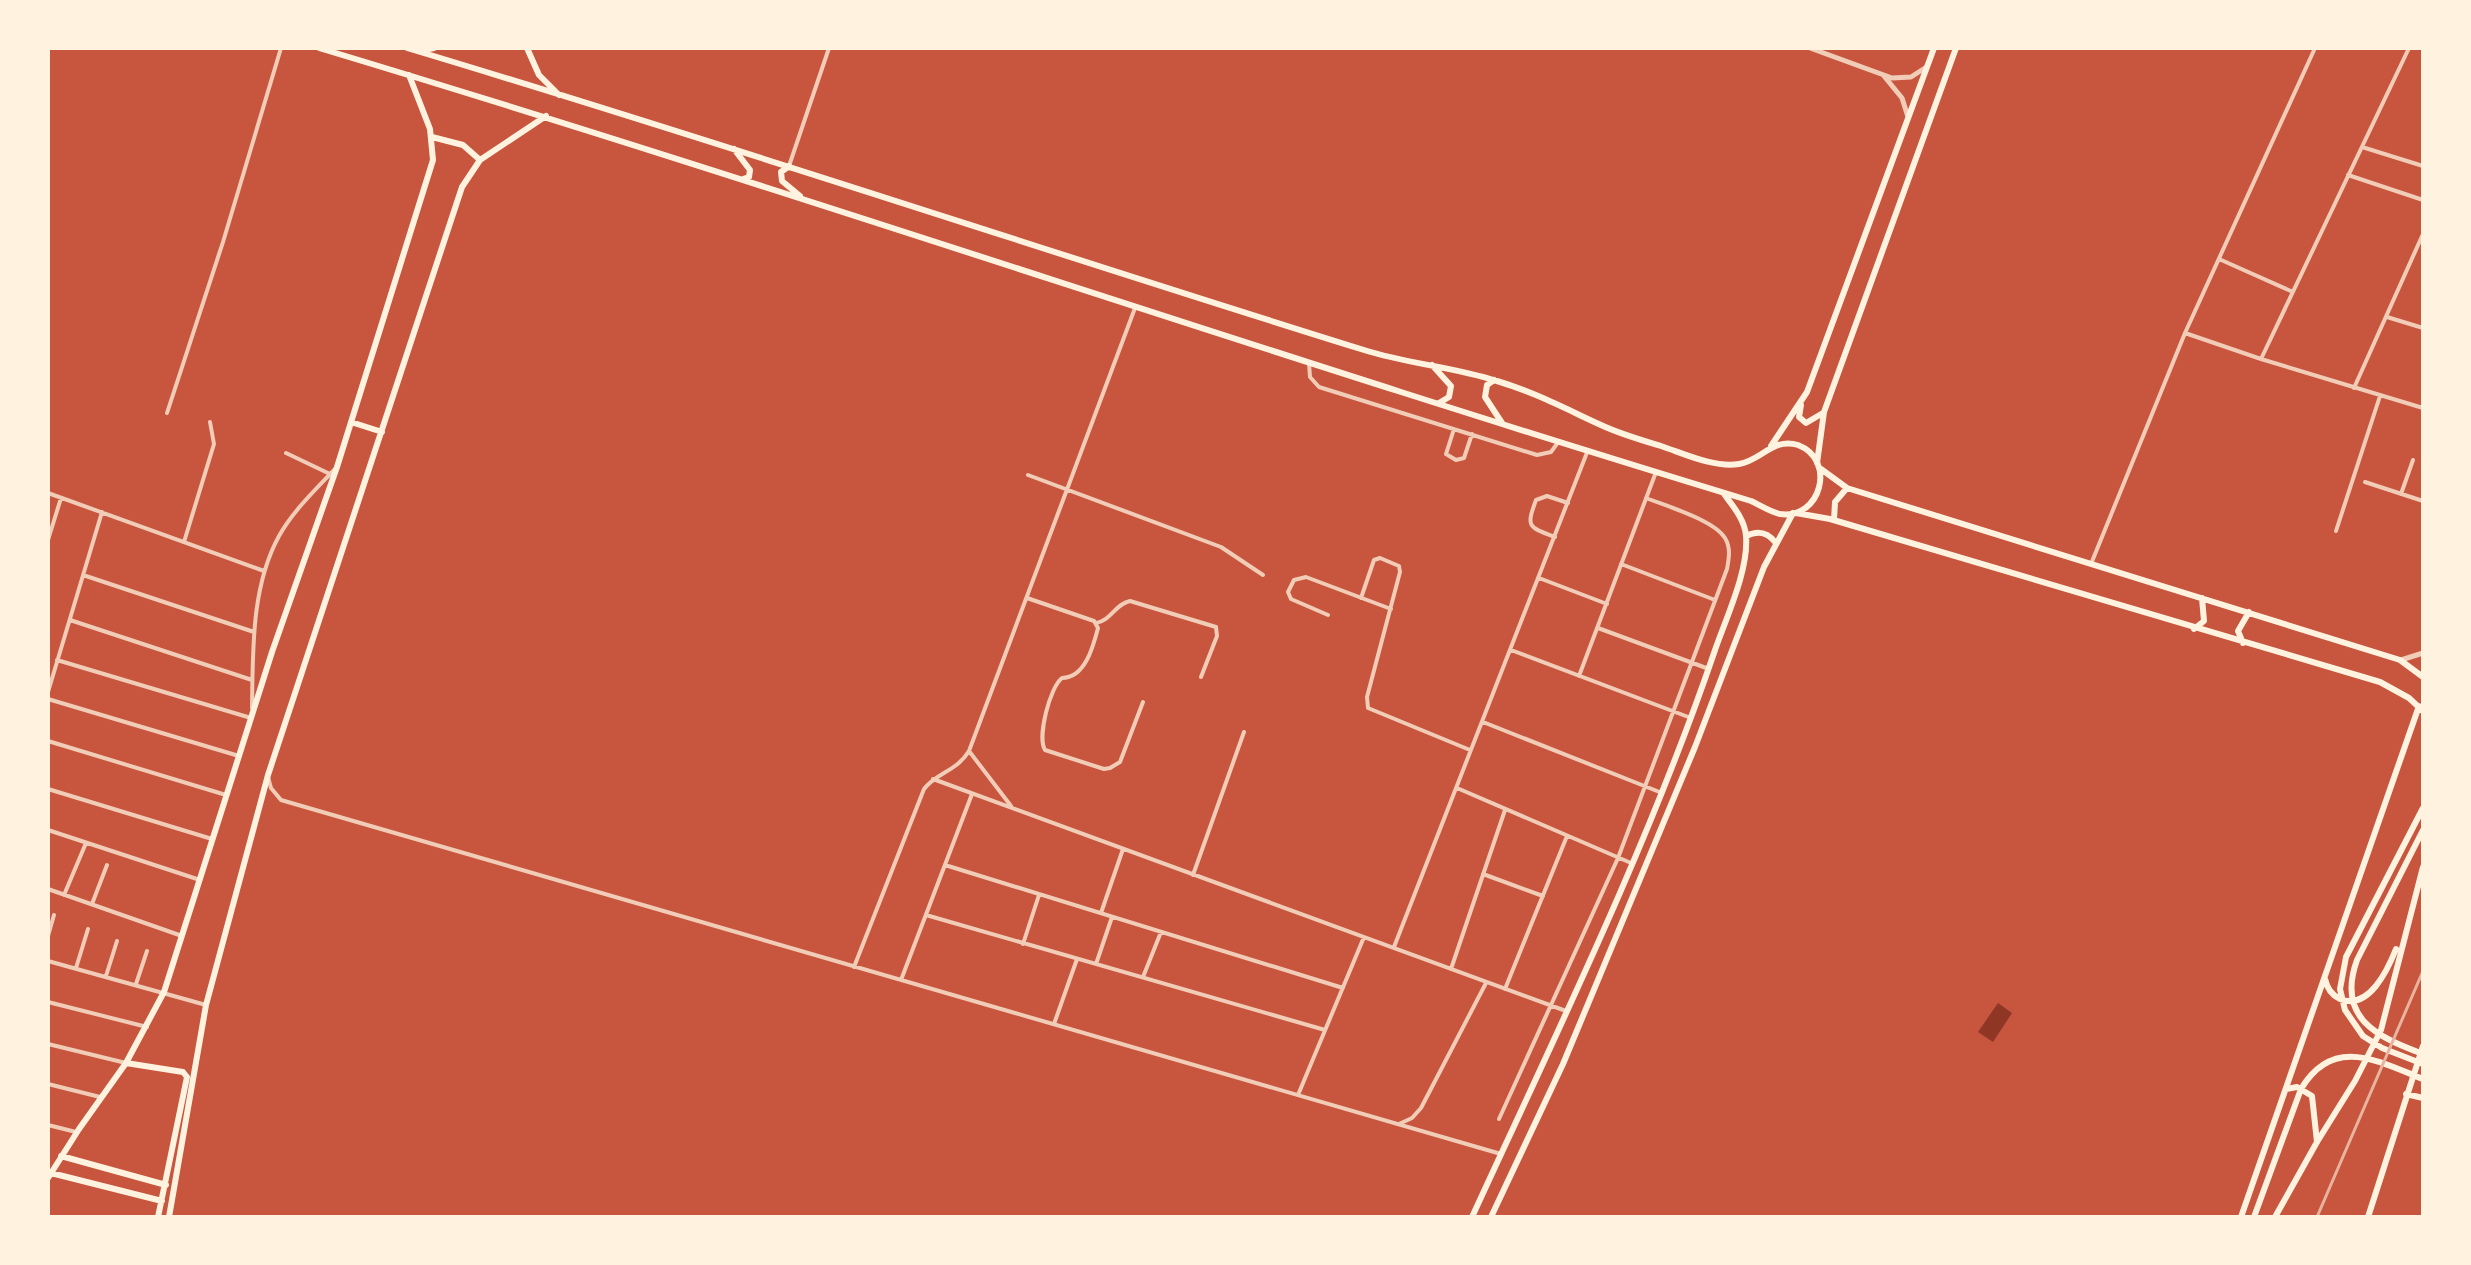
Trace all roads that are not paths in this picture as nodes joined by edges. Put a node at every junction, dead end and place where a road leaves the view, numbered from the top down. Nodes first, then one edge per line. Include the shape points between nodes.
1 (281, 48) edge
2 (319, 48) edge
3 (407, 48) edge
4 (434, 48) edge
5 (527, 48) edge
6 (829, 48) edge
7 (1810, 48) edge
8 (1934, 48) edge
9 (1956, 48) edge
10 (2315, 48) edge
11 (2409, 48) edge
12 (417, 51) junction
13 (1926, 68) junction
14 (409, 75) junction
15 (1884, 75) junction
16 (562, 97) junction
17 (546, 116) junction
18 (1908, 117) junction
19 (432, 137) junction
20 (2362, 147) junction
21 (734, 149) junction
22 (480, 160) junction
23 (789, 166) junction
24 (2423, 166) edge
25 (2348, 175) junction
26 (739, 179) junction
27 (805, 200) junction
28 (2423, 200) edge
29 (2423, 234) edge
30 (2219, 259) junction
31 (2293, 292) junction
32 (1135, 308) junction
33 (2386, 316) junction
34 (2423, 328) edge
35 (2185, 333) junction
36 (2261, 359) junction
37 (1309, 363) junction
38 (1432, 365) junction
39 (1494, 380) junction
40 (2354, 388) junction
41 (2380, 395) junction
42 (1803, 398) junction
43 (1439, 403) junction
44 (2423, 408) edge
45 (1824, 412) junction
46 (167, 413) dead end
47 (210, 422) dead end
48 (351, 422) junction
49 (1502, 423) junction
50 (1454, 429) junction
51 (382, 432) junction
52 (1472, 434) junction
53 (1559, 441) junction
54 (1771, 446) junction
55 (1588, 450) junction
56 (286, 453) dead end
57 (2413, 460) dead end
58 (1819, 465) junction
59 (337, 467) junction
60 (1656, 472) junction
61 (330, 474) junction
62 (1028, 475) dead end
63 (2365, 482) dead end
64 (1847, 488) junction
65 (1068, 489) junction
66 (48, 493) edge
67 (1723, 493) junction
68 (2401, 494) junction
69 (61, 498) junction
70 (1646, 498) junction
71 (2423, 501) edge
72 (1568, 503) junction
73 (102, 512) junction
74 (1794, 513) junction
75 (1834, 520) junction
76 (2336, 531) dead end
77 (1746, 536) junction
78 (1555, 537) junction
79 (48, 540) edge
80 (184, 542) junction
81 (1775, 542) junction
82 (1621, 564) junction
83 (2091, 564) junction
84 (264, 571) junction
85 (83, 575) junction
86 (1263, 575) dead end
87 (1539, 578) junction
88 (1027, 598) junction
89 (1361, 598) junction
90 (2202, 598) junction
91 (1715, 600) junction
92 (1607, 604) junction
93 (1391, 609) junction
94 (2249, 612) junction
95 (1328, 615) dead end
96 (70, 620) junction
97 (1096, 623) junction
98 (1598, 628) junction
99 (2194, 629) junction
100 (254, 632) junction
101 (2243, 643) junction
102 (1511, 650) junction
103 (2423, 653) edge
104 (57, 660) junction
105 (2400, 660) junction
106 (1692, 663) junction
107 (1709, 669) junction
108 (1579, 676) junction
109 (1201, 677) dead end
110 (2423, 677) edge
111 (252, 680) junction
112 (48, 692) edge
113 (48, 699) edge
114 (1143, 702) dead end
115 (2421, 708) edge
116 (1673, 712) junction
117 (251, 716) junction
118 (1691, 718) junction
119 (1483, 722) junction
120 (1244, 732) dead end
121 (48, 741) edge
122 (1470, 750) junction
123 (969, 751) junction
124 (239, 756) junction
125 (268, 775) junction
126 (933, 779) junction
127 (1645, 786) junction
128 (1457, 788) junction
129 (48, 789) edge
130 (1662, 793) junction
131 (972, 794) junction
132 (227, 796) junction
133 (1012, 808) junction
134 (2423, 808) edge
135 (1505, 810) junction
136 (48, 830) edge
137 (2423, 830) edge
138 (1567, 836) junction
139 (212, 839) junction
140 (86, 843) junction
141 (1123, 849) junction
142 (1618, 858) junction
143 (1631, 863) junction
144 (107, 865) dead end
145 (945, 865) junction
146 (2423, 867) edge
147 (1483, 874) junction
148 (1193, 875) junction
149 (200, 880) junction
150 (48, 889) edge
151 (64, 895) junction
152 (1039, 895) junction
153 (1543, 896) junction
154 (92, 904) junction
155 (1101, 913) junction
156 (54, 915) dead end
157 (926, 915) junction
158 (1112, 917) junction
159 (88, 929) dead end
160 (2405, 929) junction
161 (1161, 932) junction
162 (48, 936) edge
163 (182, 936) junction
164 (1364, 937) junction
165 (117, 941) dead end
166 (1023, 944) junction
167 (1394, 948) junction
168 (147, 951) dead end
169 (1077, 959) junction
170 (48, 961) edge
171 (1096, 964) junction
172 (854, 967) junction
173 (76, 968) junction
174 (1451, 969) junction
175 (106, 976) junction
176 (2324, 976) junction
177 (1143, 977) junction
178 (901, 980) junction
179 (1486, 983) junction
180 (136, 984) junction
181 (1343, 988) junction
182 (1505, 989) junction
183 (164, 992) junction
184 (48, 1002) edge
185 (206, 1005) junction
186 (1551, 1006) junction
187 (1567, 1011) junction
188 (1053, 1025) junction
189 (147, 1027) junction
190 (1325, 1030) junction
191 (48, 1044) edge
192 (2423, 1046) edge
193 (2423, 1054) edge
194 (126, 1063) junction
195 (2423, 1064) edge
196 (195, 1073) junction
197 (186, 1075) junction
198 (2423, 1079) edge
199 (48, 1084) edge
200 (2286, 1089) junction
201 (2406, 1094) junction
202 (1298, 1095) junction
203 (101, 1097) junction
204 (2423, 1098) edge
205 (1499, 1119) dead end
206 (1399, 1124) junction
207 (48, 1125) edge
208 (76, 1132) junction
209 (2317, 1142) junction
210 (1501, 1154) junction
211 (61, 1156) junction
212 (50, 1175) edge
213 (166, 1185) junction
214 (162, 1201) junction
215 (158, 1217) edge
216 (169, 1217) edge
217 (1472, 1217) edge
218 (1491, 1217) edge
219 (2241, 1217) edge
220 (2254, 1217) edge
221 (2275, 1217) edge
222 (2368, 1217) edge

1 - 46 street
2 - 14 main road
3 - 12 main road
4 - 12 main road
5 - 16 main road via 539,75
6 - 23 street
7 - 15 street
8 - 13 main road
9 - 45 main road
10 - 30 street
11 - 20 street
12 - 16 main road
13 - 15 street via 1902,78
13 - 18 main road
14 - 17 main road
14 - 19 main road
15 - 18 street
16 - 21 main road
17 - 22 main road
17 - 26 main road
18 - 42 main road
19 - 22 main road via 463,145
19 - 48 main road via 430,171
20 - 24 street
20 - 25 street
21 - 23 main road
21 - 26 main road via 750,170 747,179
22 - 51 main road via 462,187
23 - 27 main road via 781,172 782,181
23 - 38 main road via 1362,349
25 - 28 street
25 - 31 street
26 - 27 main road
27 - 32 main road
29 - 33 street
30 - 31 street
30 - 35 street
31 - 36 street
32 - 37 main road
32 - 65 street
33 - 34 street
33 - 40 street
35 - 36 street
35 - 83 street
36 - 40 street
37 - 43 main road
37 - 50 street via 1310,377 1319,387
38 - 39 main road
38 - 43 main road via 1451,386 1449,397
39 - 49 main road via 1485,397
39 - 54 main road via 1604,427 1709,461 1747,462
40 - 41 street
41 - 44 street
41 - 76 street
42 - 45 main road via 1803,422
42 - 54 main road
43 - 49 main road
45 - 58 main road
47 - 80 street via 214,444
48 - 51 main road
48 - 59 main road
49 - 53 main road
50 - 52 street
50 - 52 street via 1446,454 1456,460 1464,458
51 - 125 main road
52 - 53 street via 1537,455 1551,452
53 - 55 main road
54 - 58 main road via 1798,445
55 - 60 main road
55 - 72 street
56 - 61 street
57 - 68 street
58 - 64 main road
58 - 74 main road via 1817,496
59 - 61 street
59 - 117 main road
60 - 67 main road
60 - 70 street
61 - 84 street via 291,518
62 - 65 street
63 - 68 street
64 - 75 main road via 1835,502
64 - 83 main road
65 - 86 street via 1221,547
65 - 88 street
66 - 69 street
67 - 74 main road via 1771,511
67 - 77 main road
68 - 71 street
69 - 73 street
69 - 79 street
70 - 82 street
70 - 91 street via 1715,526 1725,538 1730,553
72 - 78 street
72 - 78 street via 1547,496 1536,500 1531,525
73 - 80 street
73 - 85 street
74 - 75 main road
74 - 81 main road
75 - 99 main road
77 - 81 main road via 1759,532
77 - 107 main road via 1743,567
78 - 87 street
80 - 84 street
81 - 218 main road via 1563,1064
82 - 91 street
82 - 92 street
83 - 90 main road
84 - 100 street
85 - 96 street
85 - 100 street
87 - 92 street
87 - 102 street
88 - 97 street
88 - 123 street
89 - 93 street
89 - 93 street via 1374,560 1380,558 1396,564 1400,572
89 - 95 street via 1306,577 1294,580 1288,592 1291,599
90 - 94 main road
90 - 99 main road via 2204,621
91 - 106 street
92 - 98 street
93 - 122 street via 1367,705
94 - 101 main road via 2238,631
94 - 105 main road
96 - 104 street
96 - 111 street
97 - 109 street via 1130,601 1216,627
97 - 114 street via 1098,631 1081,671 1054,686 1043,746 1050,753 1110,768 1120,762
98 - 106 street
98 - 108 street
99 - 101 main road
100 - 111 street
101 - 115 main road via 2380,682
102 - 108 street
102 - 119 street
103 - 105 street
104 - 112 street
104 - 117 street
105 - 110 main road
106 - 107 street
106 - 116 street
107 - 118 main road
108 - 116 street
111 - 117 street
113 - 124 street
115 - 176 main road
116 - 118 street
116 - 127 street
117 - 124 main road
118 - 130 main road
119 - 122 street
119 - 127 street
120 - 148 street
121 - 132 street
122 - 128 street
123 - 126 street via 956,767
123 - 133 street
124 - 132 main road
125 - 172 street via 281,800
125 - 185 main road
126 - 131 street
126 - 172 street via 924,789
127 - 130 street
127 - 142 street
128 - 135 street
128 - 167 street
129 - 139 street
130 - 143 main road
131 - 133 street
131 - 145 street
132 - 139 main road
133 - 141 street
134 - 195 main road via 2346,957 2340,989 2345,1010 2363,1036
135 - 138 street
135 - 147 street
136 - 140 street
137 - 193 main road via 2357,960 2351,983 2355,1007 2368,1027
138 - 142 street
138 - 153 street
139 - 149 main road
140 - 149 street
140 - 151 street
141 - 148 street
141 - 155 street
142 - 143 street
142 - 186 street
143 - 187 main road
144 - 154 street
145 - 152 street
145 - 157 street
146 - 160 main road
147 - 153 street
147 - 174 street
148 - 164 street
149 - 163 main road
150 - 151 street
151 - 154 street
152 - 155 street
152 - 166 street
153 - 182 street
154 - 163 street
155 - 158 street
156 - 162 street
157 - 166 street
157 - 178 street
158 - 161 street
158 - 171 street
159 - 173 street
160 - 176 main road via 2388,969 2362,998 2348,1001 2334,995
160 - 209 main road via 2381,1030
161 - 177 street
161 - 181 street
163 - 183 main road
164 - 167 street
164 - 181 street
165 - 175 street
166 - 169 street
167 - 174 street
168 - 180 street
169 - 171 street
169 - 188 street
170 - 173 street
171 - 177 street
172 - 178 street
173 - 175 street
174 - 179 street
175 - 180 street
176 - 200 main road
177 - 190 street
178 - 188 street
179 - 182 street
179 - 206 street via 1421,1108
180 - 183 street
181 - 190 street
182 - 186 street
183 - 185 street
183 - 189 main road
184 - 189 street
185 - 196 main road
186 - 187 street
186 - 205 street
187 - 210 main road
188 - 202 street
189 - 194 main road
190 - 202 street
191 - 194 street
192 - 201 main road
194 - 197 main road
194 - 203 main road
196 - 197 main road
196 - 216 main road
197 - 213 main road
198 - 220 main road via 2355,1056 2333,1059 2314,1071 2301,1089
199 - 203 street
200 - 209 main road via 2297,1087 2312,1096
200 - 219 main road
201 - 204 main road
201 - 222 main road
202 - 206 street
203 - 208 main road
206 - 210 street
207 - 208 street
208 - 211 main road
209 - 221 main road
210 - 217 main road
211 - 212 main road
211 - 213 main road
212 - 214 main road
213 - 214 main road
214 - 215 main road

